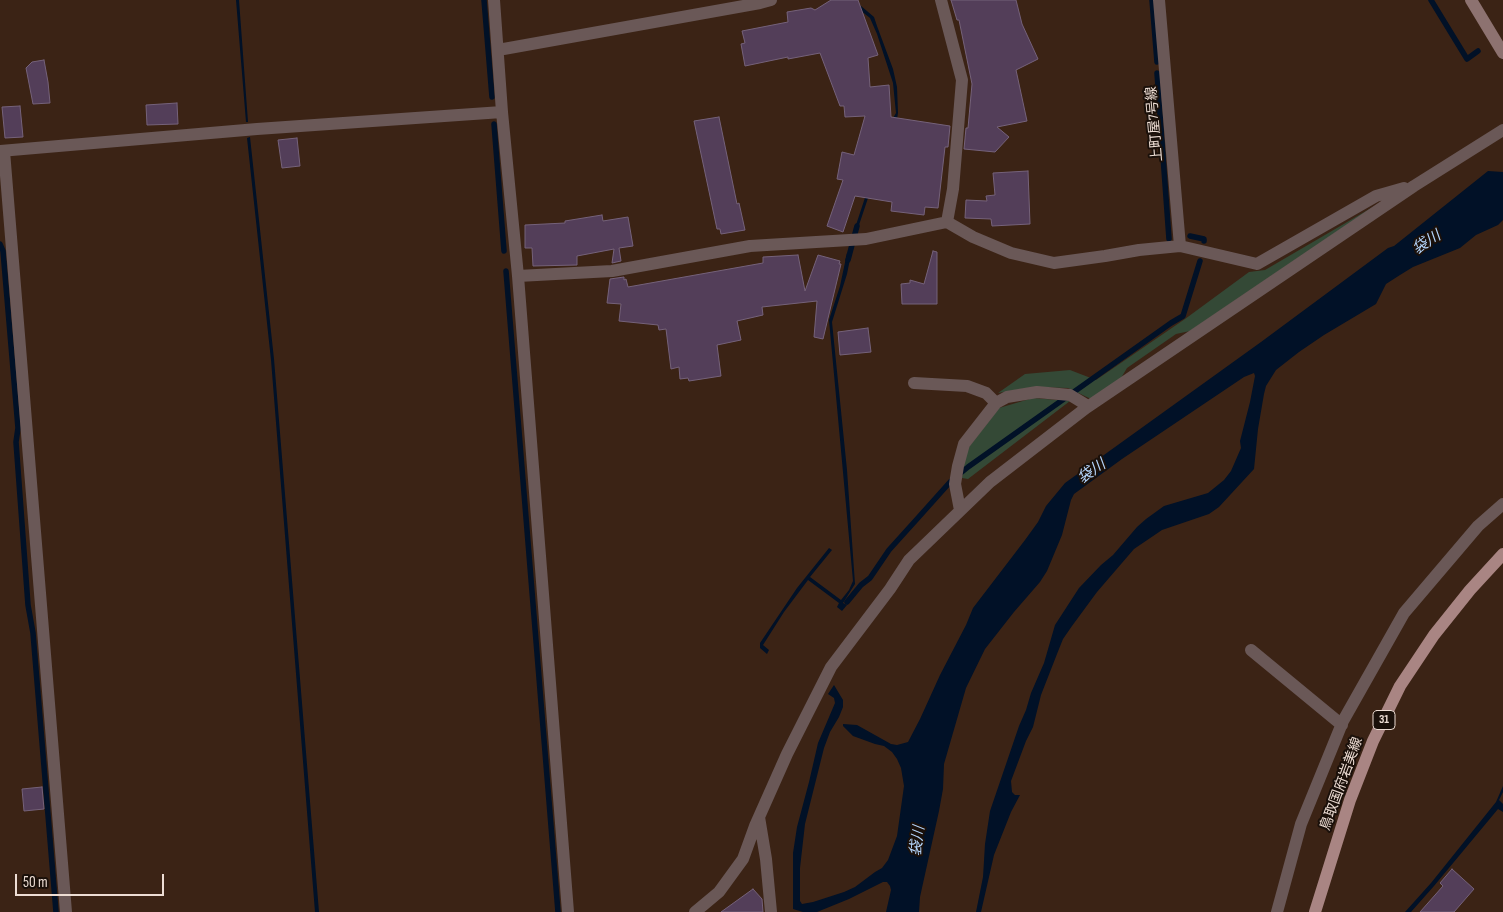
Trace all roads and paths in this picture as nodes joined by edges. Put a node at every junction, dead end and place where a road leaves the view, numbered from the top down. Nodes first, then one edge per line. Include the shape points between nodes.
1 (494, 0) edge
2 (771, 0) edge
3 (941, 0) edge
4 (1159, 0) edge
5 (1471, 0) edge
6 (498, 50) junction
7 (1503, 53) edge
8 (502, 112) junction
9 (1503, 130) edge
10 (2, 151) edge
11 (1414, 186) junction
12 (947, 222) junction
13 (1180, 246) junction
14 (518, 276) junction
15 (914, 383) dead end
16 (996, 403) junction
17 (1088, 406) junction
18 (1503, 504) edge
19 (960, 510) junction
20 (1503, 554) edge
21 (1251, 650) dead end
22 (1342, 725) junction
23 (759, 816) junction
24 (66, 912) edge
25 (568, 912) edge
26 (695, 912) edge
27 (771, 912) edge
28 (1277, 912) edge
29 (1315, 912) edge

1 - 6 street
2 - 6 street
3 - 12 street via 962,80 954,189
4 - 13 street, 上町屋7号線
5 - 7 main road
6 - 8 street
8 - 10 street
8 - 14 street
9 - 11 street
10 - 24 street
11 - 13 street via 1376,196 1257,264
11 - 17 street
12 - 13 street via 1010,253 1054,263
12 - 14 street via 866,239 750,246 612,271
14 - 25 street
15 - 16 street via 967,386 986,393
16 - 17 street via 1007,397 1037,392 1070,395
16 - 19 street via 964,444 955,484
17 - 19 street via 990,482
18 - 22 street via 1478,526 1404,613
19 - 23 street via 909,560 831,667
20 - 29 main road, 鳥取国府岩美線 / 31 via 1434,635 1400,686 1373,741 1350,800
21 - 22 street
22 - 28 street via 1301,824
23 - 26 street via 743,859 719,892
23 - 27 street

